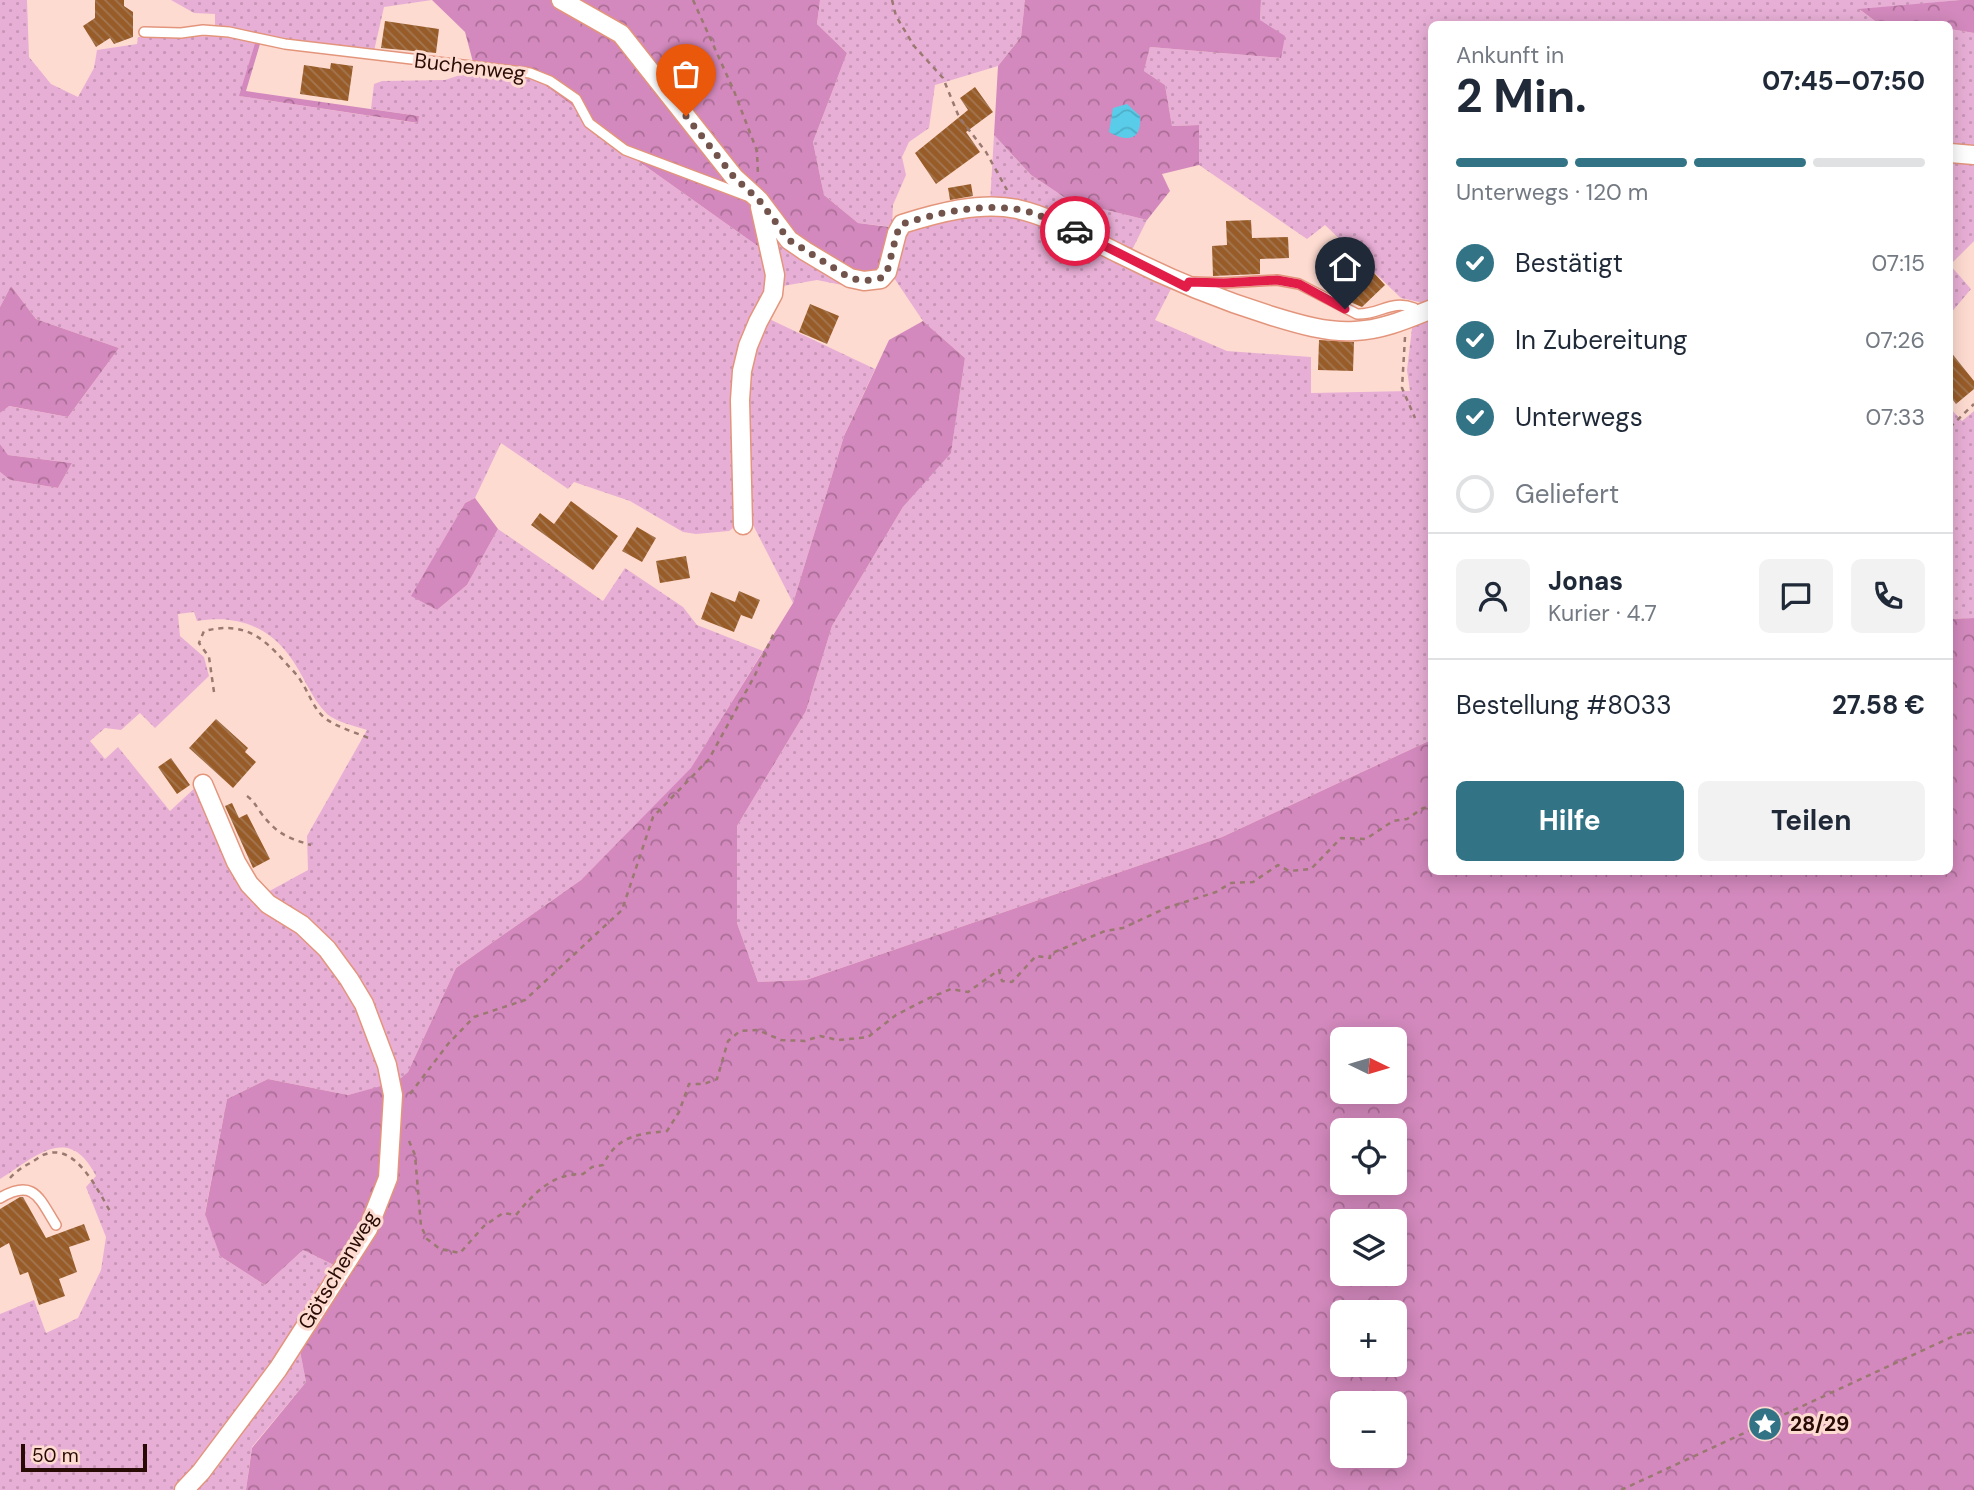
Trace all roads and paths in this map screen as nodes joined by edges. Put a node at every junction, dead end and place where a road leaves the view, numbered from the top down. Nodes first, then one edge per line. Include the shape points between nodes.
1 (561, 0) edge
2 (693, 0) edge
3 (892, 0) edge
4 (144, 32) dead end
5 (1953, 153) edge
6 (1974, 155) edge
7 (734, 177) junction
8 (759, 200) junction
9 (1013, 209) junction
10 (1186, 287) junction
11 (1418, 314) edge
12 (1974, 404) edge
13 (1415, 418) dead end
14 (1953, 424) edge
15 (743, 526) dead end
16 (774, 633) dead end
17 (214, 692) dead end
18 (371, 739) dead end
19 (203, 784) dead end
20 (247, 796) dead end
21 (1428, 807) edge
22 (311, 845) dead end
23 (410, 1093) dead end
24 (392, 1112) junction
25 (3, 1196) edge
26 (110, 1211) dead end
27 (56, 1225) dead end
28 (1974, 1332) edge
29 (184, 1490) edge
30 (1621, 1490) edge

1 - 7 street via 621,34
2 - 7 path via 757,151 758,177
3 - 9 path via 914,46 943,78 959,117 986,152
4 - 8 lane, Buchenweg via 229,32 285,44 530,73 576,100 589,122 625,150
5 - 6 street
7 - 8 street
8 - 9 street via 789,240 850,278 864,281 887,272 902,224 955,211
8 - 15 street via 775,275 773,294 758,321 742,371
9 - 10 street via 1055,222
10 - 11 street via 1294,323 1352,332
10 - 11 lane via 1189,282 1277,280 1299,284 1357,314 1391,304 1405,304
11 - 13 path via 1401,377
12 - 14 path
16 - 23 path via 709,759 653,817 622,910 524,1000 474,1017
17 - 18 path via 209,657 200,636 218,627 241,628 272,647 325,719
19 - 24 street, Götschenweg via 249,884 327,949 364,1004 387,1065
20 - 22 path via 286,838
21 - 24 path via 1393,821 1366,839 1341,838 1311,869 1290,871 1278,865 1252,882 1231,883 1061,949 1049,958 1036,956 1012,982 1002,981 999,970 968,992 951,989 896,1015 868,1037 838,1040 820,1036 793,1041 758,1030 740,1031 728,1041 717,1079 689,1084 667,1130 634,1134 609,1152 603,1166 556,1178 516,1215 503,1213 484,1226 460,1253 440,1249 427,1239 421,1226 415,1156
24 - 29 street, Götschenweg via 388,1178 368,1229 278,1369
25 - 26 path via 17,1171 47,1153 58,1153 85,1170
25 - 27 lane via 28,1189 38,1196
28 - 30 path via 1956,1335

